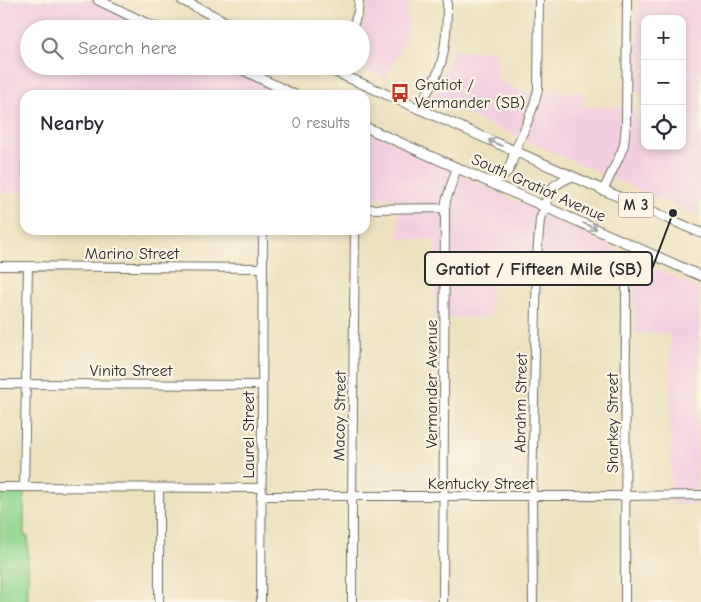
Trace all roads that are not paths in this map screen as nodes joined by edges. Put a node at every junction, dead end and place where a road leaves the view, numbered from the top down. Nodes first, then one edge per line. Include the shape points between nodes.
1 (98, 0) edge
2 (182, 0) edge
3 (358, 0) edge
4 (447, 0) edge
5 (539, 0) edge
6 (627, 0) edge
7 (139, 20) edge
8 (222, 20) edge
9 (355, 20) edge
10 (254, 75) edge
11 (347, 75) edge
12 (285, 90) edge
13 (418, 109) junction
14 (370, 129) edge
15 (515, 151) junction
16 (457, 167) junction
17 (572, 176) junction
18 (490, 182) junction
19 (603, 191) junction
20 (546, 207) junction
21 (445, 208) junction
22 (370, 209) edge
23 (701, 233) edge
24 (263, 235) edge
25 (355, 235) edge
26 (636, 246) junction
27 (0, 266) edge
28 (28, 266) junction
29 (263, 268) junction
30 (701, 276) edge
31 (0, 384) edge
32 (26, 384) junction
33 (262, 385) junction
34 (0, 487) edge
35 (24, 487) junction
36 (158, 488) junction
37 (261, 492) junction
38 (701, 495) edge
39 (352, 496) junction
40 (444, 496) junction
41 (532, 496) junction
42 (625, 496) junction
43 (159, 602) edge
44 (261, 602) edge
45 (352, 602) edge
46 (443, 602) edge
47 (532, 602) edge
48 (625, 602) edge

1 - 7 main road
2 - 8 main road
3 - 9 street
4 - 13 street via 443,56
5 - 15 street via 538,89
6 - 19 street via 624,146
10 - 12 main road
11 - 13 main road, South Gratiot Avenue / M 3
15 -> 13 main road, South Gratiot Avenue / M 3
14 - 16 main road, South Gratiot Avenue / M 3
15 - 17 main road, South Gratiot Avenue / M 3
15 - 18 main road via 507,173
16 - 18 main road, South Gratiot Avenue / M 3
16 - 21 street, Vermander Avenue
17 - 19 main road, South Gratiot Avenue / M 3
17 - 20 main road via 548,192
18 - 20 main road, South Gratiot Avenue / M 3
19 - 23 main road, South Gratiot Avenue / M 3
20 -> 26 main road, South Gratiot Avenue / M 3
20 - 41 street, Abrahm Street via 540,219 538,236
21 - 22 street
21 - 40 street, Vermander Avenue
24 - 29 street, Laurel Street
25 - 39 street, Macoy Street
26 - 30 main road, South Gratiot Avenue / M 3
26 - 42 street, Sharkey Street via 626,286
27 - 28 street, Marino Street
28 - 29 street, Marino Street
28 - 32 street
29 - 33 street, Laurel Street
31 - 32 street, Vinita Street
32 - 33 street, Vinita Street
32 - 35 street
33 - 37 street, Laurel Street
34 - 35 street, Kentucky Street
35 - 36 street, Kentucky Street
36 - 37 street, Kentucky Street
36 - 43 street
37 - 39 street, Kentucky Street
37 - 44 street, Laurel Street
38 - 42 street, Kentucky Street
39 - 40 street, Kentucky Street
39 - 45 street, Macoy Street
40 - 41 street, Kentucky Street
40 - 46 street, Vermander Avenue
41 - 42 street, Kentucky Street
41 - 47 street, Abrahm Street
42 - 48 street, Sharkey Street

